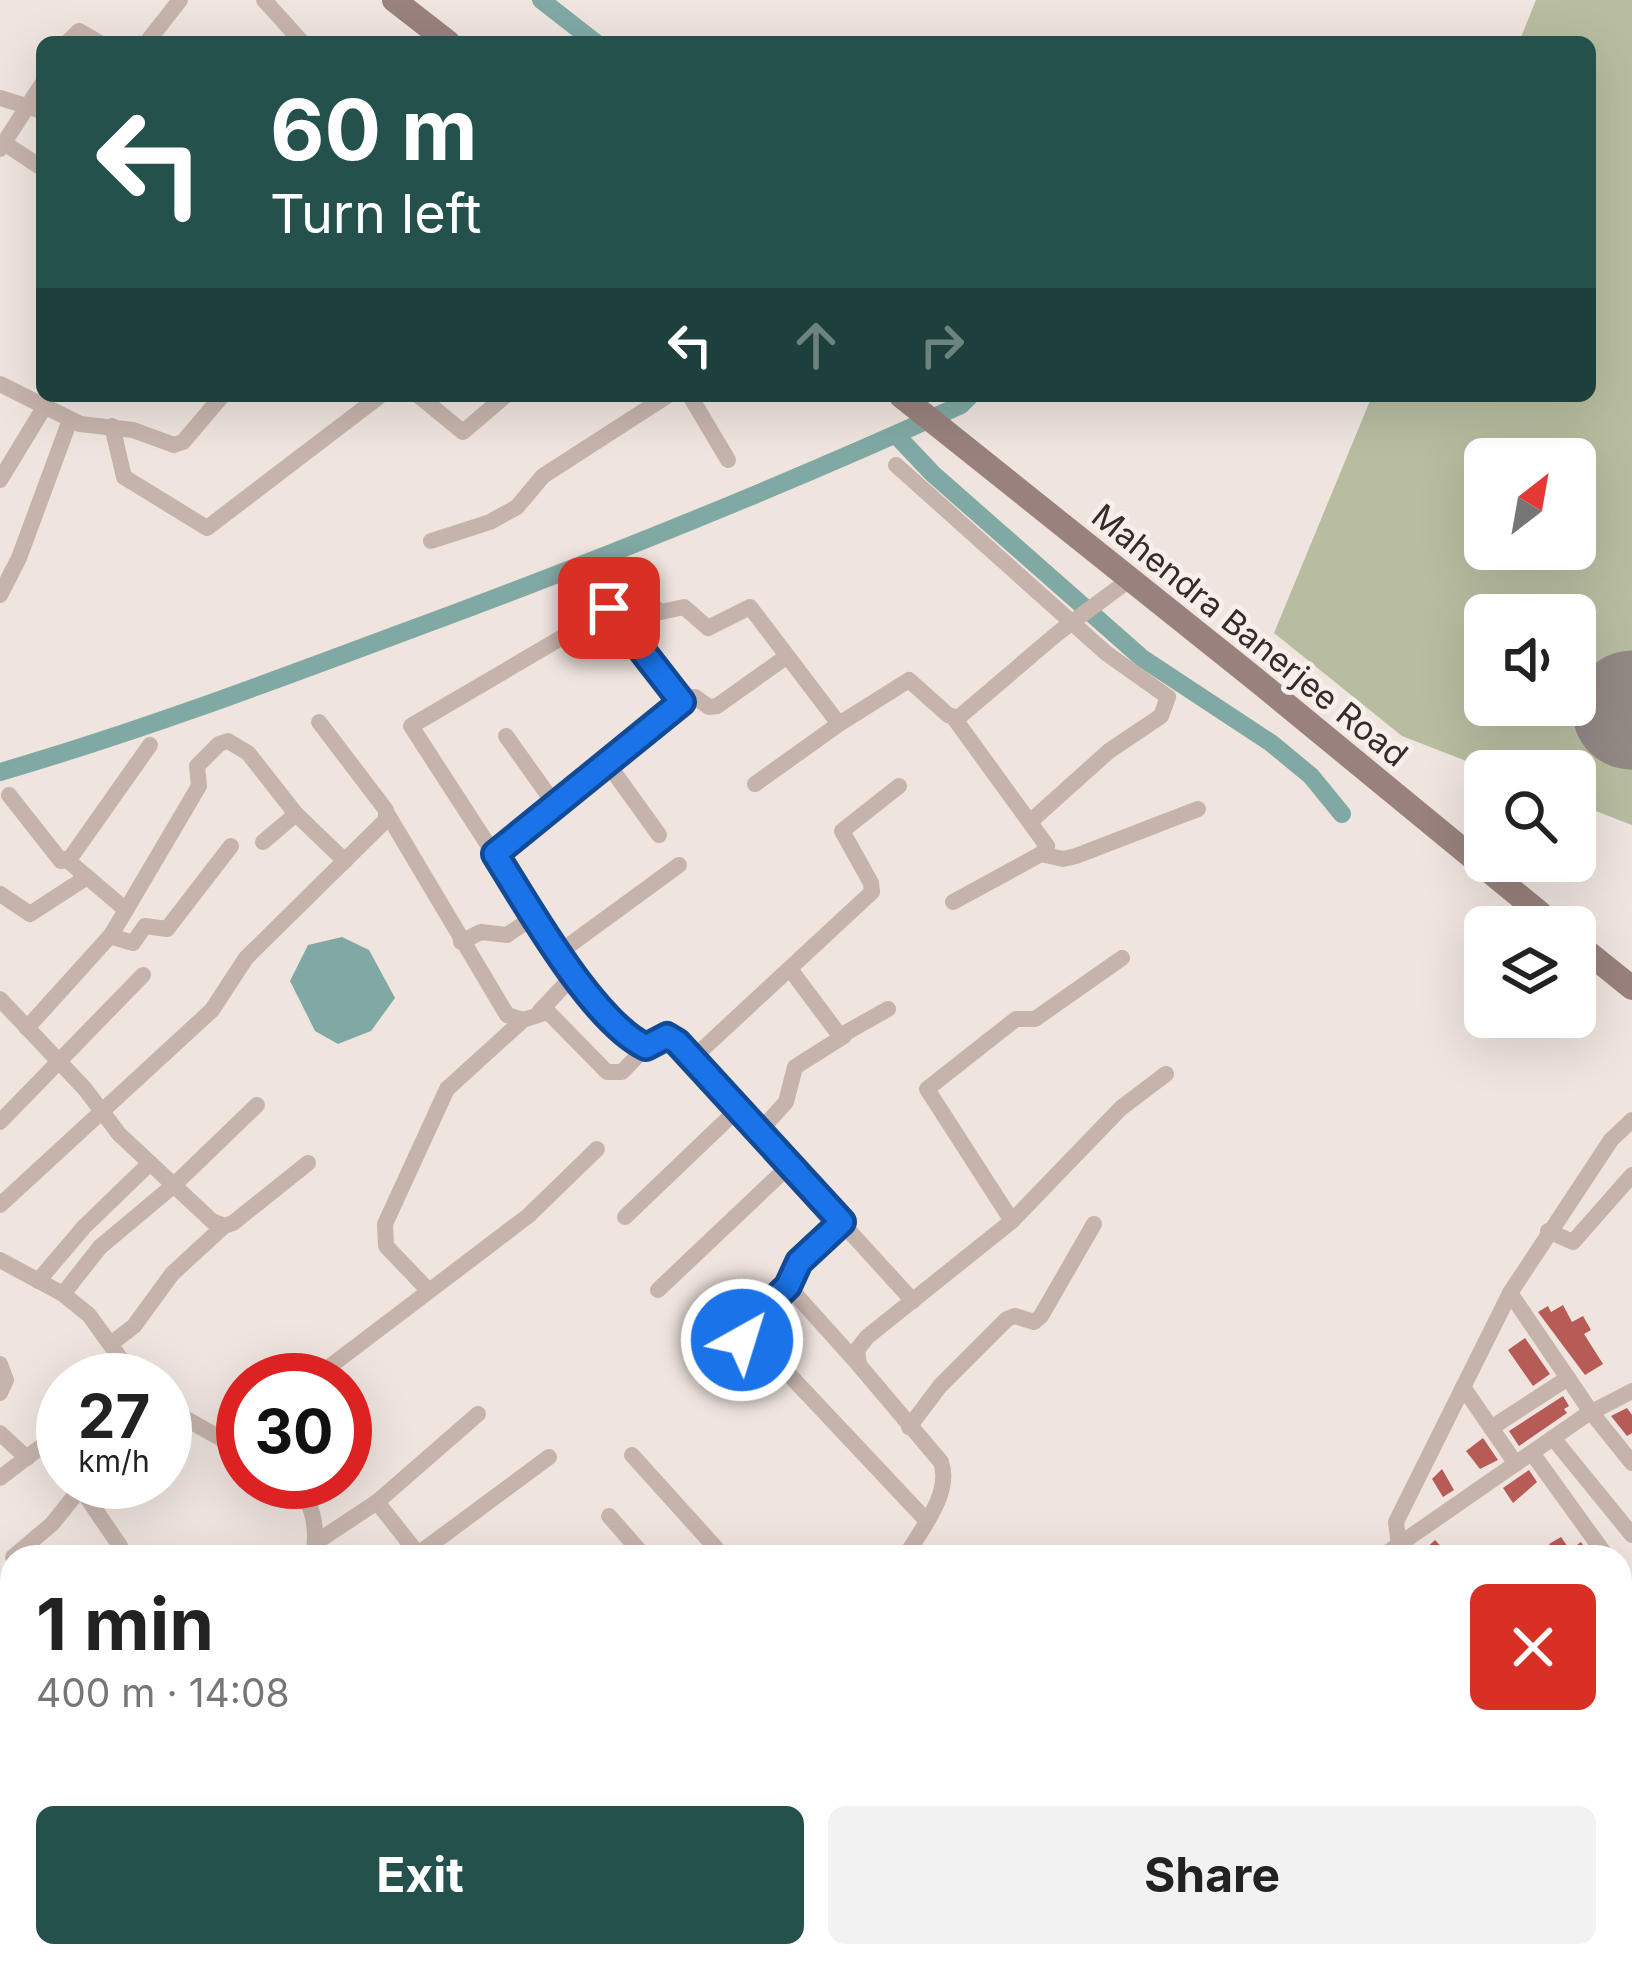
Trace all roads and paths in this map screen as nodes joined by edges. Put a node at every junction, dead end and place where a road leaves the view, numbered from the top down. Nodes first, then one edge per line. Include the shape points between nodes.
1 (179, 0) edge
2 (264, 0) edge
3 (394, 0) edge
4 (156, 36) edge
5 (297, 36) edge
6 (440, 36) edge
7 (0, 98) edge
8 (36, 108) edge
9 (2, 146) edge
10 (36, 165) edge
11 (0, 384) edge
12 (217, 402) edge
13 (372, 402) edge
14 (426, 402) edge
15 (499, 402) edge
16 (659, 402) edge
17 (694, 402) edge
18 (909, 402) edge
19 (44, 406) junction
20 (70, 421) junction
21 (112, 426) junction
22 (728, 460) dead end
23 (896, 465) dead end
24 (0, 480) edge
25 (431, 541) dead end
26 (1130, 580) junction
27 (0, 595) edge
28 (609, 608) junction
29 (1075, 620) junction
30 (786, 656) junction
31 (682, 702) junction
32 (954, 718) junction
33 (319, 722) dead end
34 (839, 724) junction
35 (506, 736) dead end
36 (150, 745) dead end
37 (608, 764) junction
38 (755, 784) dead end
39 (899, 786) dead end
40 (9, 795) dead end
41 (556, 806) junction
42 (1198, 809) dead end
43 (296, 814) junction
44 (388, 814) junction
45 (1031, 821) junction
46 (659, 835) dead end
47 (263, 842) dead end
48 (231, 846) dead end
49 (495, 854) junction
50 (1041, 854) junction
51 (66, 859) junction
52 (345, 861) junction
53 (679, 865) dead end
54 (87, 877) junction
55 (0, 894) edge
56 (953, 902) dead end
57 (1531, 906) edge
58 (126, 910) junction
59 (535, 916) junction
60 (110, 935) junction
61 (461, 942) junction
62 (560, 952) junction
63 (1122, 958) dead end
64 (1596, 959) edge
65 (790, 969) junction
66 (143, 975) dead end
67 (573, 976) junction
68 (1632, 988) edge
69 (0, 1000) edge
70 (888, 1009) dead end
71 (532, 1016) junction
72 (27, 1028) junction
73 (844, 1036) junction
74 (646, 1047) junction
75 (692, 1059) junction
76 (58, 1060) junction
77 (1166, 1074) dead end
78 (257, 1105) dead end
79 (738, 1109) junction
80 (101, 1114) junction
81 (1632, 1120) edge
82 (0, 1122) edge
83 (760, 1132) junction
84 (597, 1149) dead end
85 (149, 1163) junction
86 (308, 1163) dead end
87 (790, 1165) junction
88 (1632, 1174) edge
89 (174, 1185) junction
90 (0, 1205) edge
91 (626, 1217) dead end
92 (1012, 1221) junction
93 (842, 1222) junction
94 (1094, 1224) dead end
95 (224, 1226) junction
96 (1548, 1232) junction
97 (0, 1260) edge
98 (38, 1281) junction
99 (788, 1286) junction
100 (428, 1289) junction
101 (658, 1290) dead end
102 (1510, 1293) junction
103 (63, 1294) junction
104 (913, 1301) junction
105 (112, 1343) junction
106 (116, 1353) edge
107 (346, 1353) edge
108 (0, 1364) edge
109 (859, 1364) junction
110 (1568, 1378) junction
111 (1463, 1387) junction
112 (1632, 1391) edge
113 (0, 1393) edge
114 (1592, 1412) junction
115 (478, 1414) dead end
116 (909, 1427) junction
117 (1491, 1429) junction
118 (0, 1433) edge
119 (1553, 1438) junction
120 (36, 1451) edge
121 (1532, 1453) junction
122 (632, 1455) dead end
123 (549, 1457) dead end
124 (27, 1458) junction
125 (1632, 1463) edge
126 (1516, 1464) junction
127 (0, 1478) edge
128 (377, 1502) junction
129 (62, 1509) edge
130 (95, 1509) edge
131 (311, 1509) edge
132 (609, 1516) dead end
133 (926, 1520) junction
134 (1632, 1535) edge
135 (29, 1545) edge
136 (119, 1545) edge
137 (314, 1545) edge
138 (321, 1545) edge
139 (411, 1545) edge
140 (430, 1545) edge
141 (634, 1545) edge
142 (713, 1545) edge
143 (912, 1545) edge
144 (1397, 1545) edge
145 (1406, 1545) edge
146 (1598, 1545) edge

1 - 4 street
2 - 5 street
3 - 6 street
7 - 8 street
8 - 9 street
9 - 10 street
11 - 19 street
12 - 21 street via 179,445
13 - 21 street via 212,527 124,477
14 - 15 street via 463,432
16 - 25 street via 544,476 517,508
17 - 22 street
18 - 26 street, Mahendra Banerjee Road
19 - 20 street
19 - 24 street
20 - 21 street
20 - 27 street
23 - 29 street
26 - 29 street
26 - 57 street, Mahendra Banerjee Road
28 - 30 street via 636,594 661,612 684,607 708,628 750,607
28 - 31 street
28 - 49 street via 412,726
29 - 32 street
29 - 45 street via 1168,701 1161,716
30 - 31 street via 717,706 691,696
30 - 34 street
31 - 37 street
32 - 34 street via 909,680
32 - 45 street
33 - 44 street
34 - 38 street
35 - 41 street
36 - 51 street
37 - 41 street
37 - 46 street
39 - 65 street via 842,831 872,892
40 - 51 street via 51,852
41 - 49 street
42 - 50 street via 1076,856
43 - 47 street
43 - 52 street
43 - 58 street via 248,753 219,744 197,766 199,786
44 - 52 street
44 - 61 street
45 - 50 street via 1045,842
48 - 60 street via 166,929 145,926 133,943
49 - 59 street
50 - 56 street
51 - 54 street
52 - 80 street via 246,958 212,1010
53 - 62 street
54 - 55 street via 30,914
54 - 58 street
58 - 60 street
59 - 61 street via 507,935 481,932
59 - 62 street
60 - 72 street
61 - 71 street via 507,1016
62 - 67 street
63 - 92 street via 1035,1019 1016,1019 927,1088
64 - 68 street
65 - 73 street
65 - 75 street
66 - 76 street
67 - 71 street
67 - 74 street
69 - 72 street
70 - 73 street
71 - 74 street via 556,1018 608,1072 622,1072
71 - 100 street via 447,1089 385,1224 386,1246
72 - 76 street
73 - 83 street via 795,1067 786,1102
74 - 75 street via 667,1036
75 - 79 street
76 - 80 street
76 - 82 street
77 - 92 street via 1121,1108
78 - 89 street
79 - 83 street
79 - 91 street
80 - 85 street
80 - 90 street
81 - 96 street
83 - 87 street
84 - 100 street via 528,1216
85 - 89 street
85 - 98 street
86 - 95 street
87 - 93 street
87 - 101 street
88 - 96 street via 1573,1243
89 - 95 street
89 - 103 street via 100,1247
92 - 104 street
93 - 99 street via 799,1262
93 - 104 street
94 - 116 street via 1041,1316 1007,1319
95 - 105 street
96 - 102 street
97 - 98 street
98 - 103 street
99 - 109 street
99 - 133 street via 742,1340 782,1366
100 - 107 street
102 - 110 street
102 - 111 street
103 - 105 street
104 - 109 street via 867,1337
105 - 106 street
108 - 113 street
109 - 116 street
110 - 114 street
110 - 117 street
111 - 117 street
111 - 144 street via 1396,1522
112 - 114 street
114 - 119 street
114 - 125 street
115 - 128 street
116 - 133 street via 946,1476
117 - 126 street
118 - 124 street
119 - 121 street
119 - 134 street
120 - 124 street
121 - 126 street
121 - 146 street
122 - 142 street
123 - 140 street
124 - 127 street
126 - 145 street
128 - 138 street
128 - 139 street
129 - 135 street
130 - 136 street
131 - 137 street
132 - 141 street
133 - 143 street

